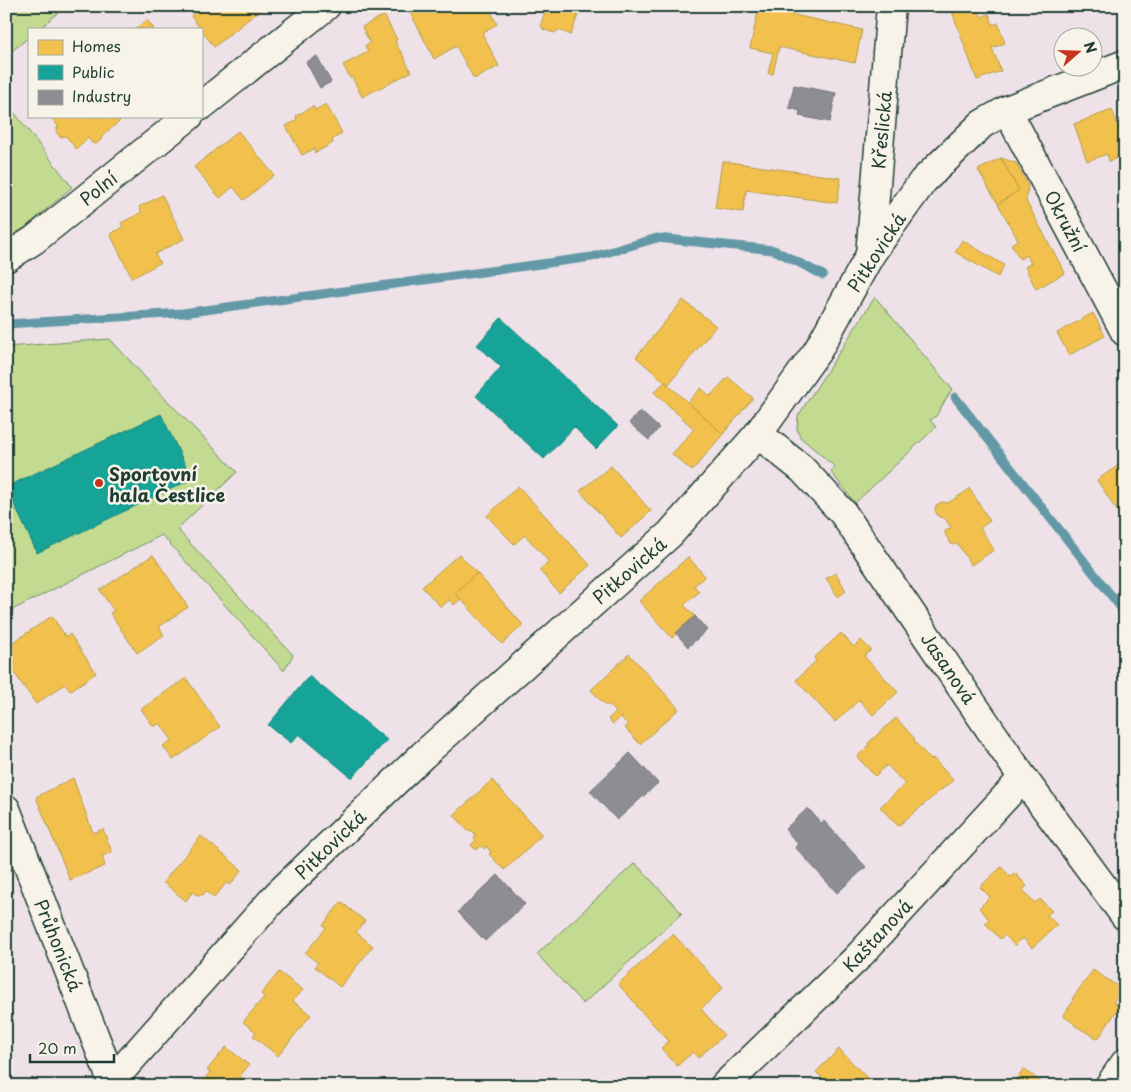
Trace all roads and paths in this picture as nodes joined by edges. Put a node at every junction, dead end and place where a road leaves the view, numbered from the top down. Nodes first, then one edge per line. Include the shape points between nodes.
1 (326, 6) edge
2 (891, 6) edge
3 (1125, 64) edge
4 (202, 105) edge
5 (1007, 110) junction
6 (186, 118) edge
7 (870, 255) junction
8 (6, 258) edge
9 (1125, 332) edge
10 (758, 434) junction
11 (1023, 778) junction
12 (6, 808) edge
13 (1125, 916) edge
14 (1125, 1063) edge
15 (112, 1083) edge
16 (724, 1086) edge
17 (1109, 1086) edge

1 - 4 street
2 - 7 street, Křeslická
3 - 5 street, Pitkovická
5 - 7 street, Pitkovická via 982,124 924,181
5 - 9 street, Okružní
6 - 8 street, Polní via 34,240
7 - 10 street, Pitkovická via 818,350
10 - 11 street, Jasanová via 802,469 843,513
10 - 15 street, Pitkovická via 670,534 423,755 277,895
11 - 13 street, Jasanová
11 - 16 street, Kaštanová via 857,958
12 - 15 street, Průhonická
14 - 17 street

